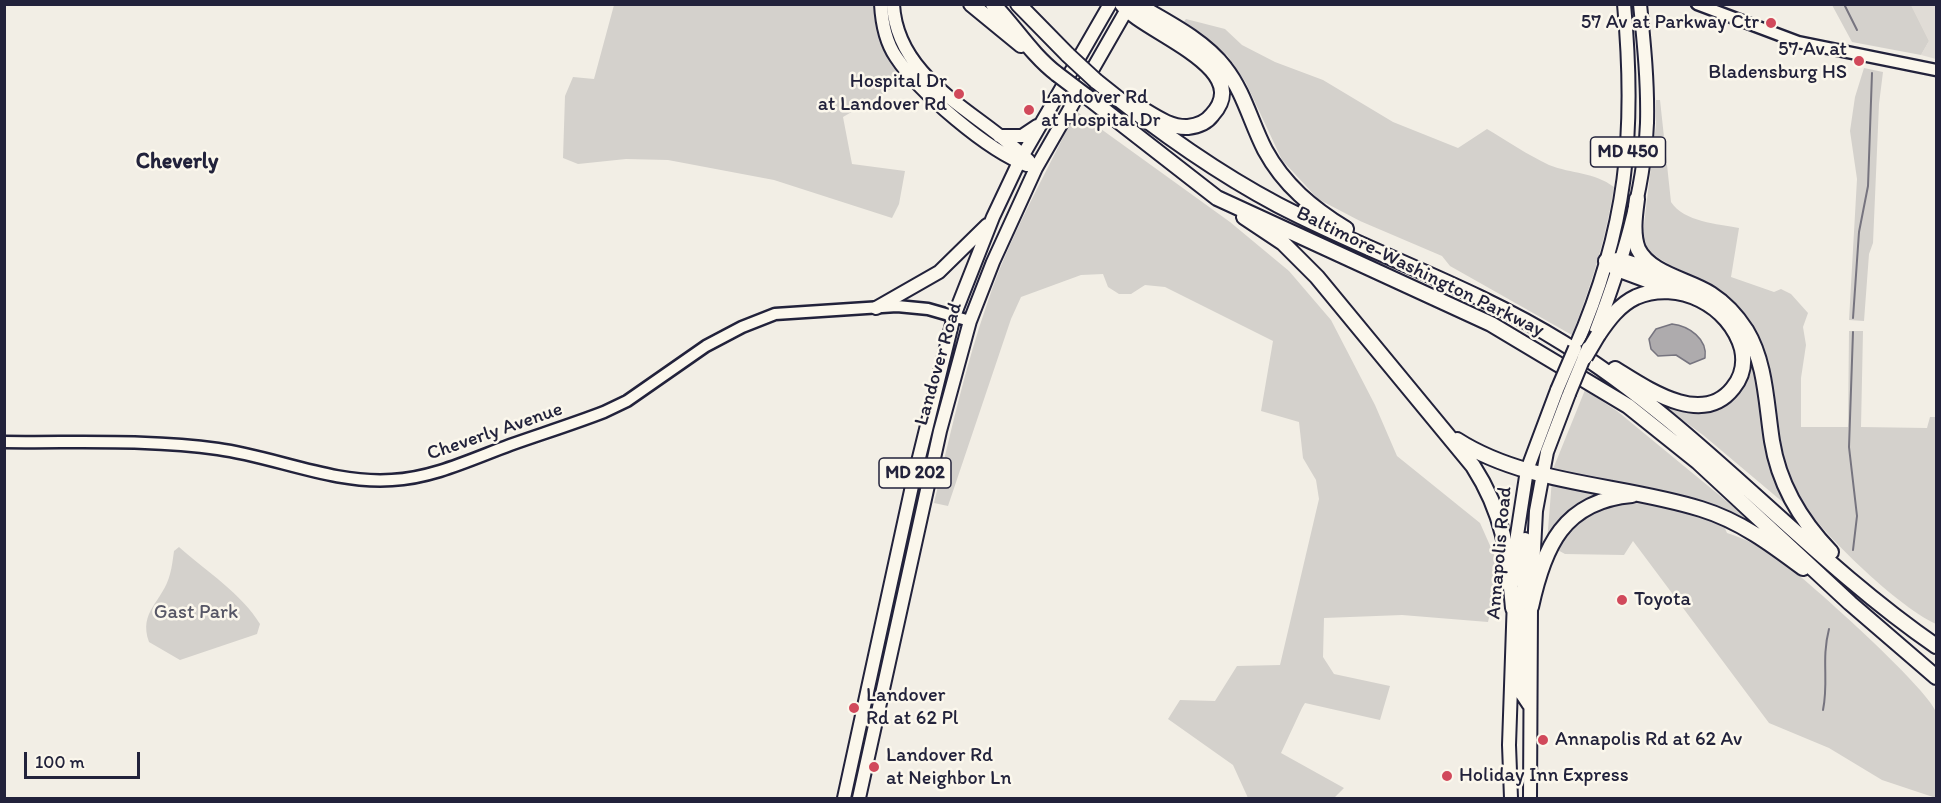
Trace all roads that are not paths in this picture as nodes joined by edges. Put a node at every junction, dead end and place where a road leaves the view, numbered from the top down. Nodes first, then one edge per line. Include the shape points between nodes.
1 (881, 4) edge
2 (893, 4) edge
3 (971, 4) edge
4 (993, 4) edge
5 (1018, 4) edge
6 (1110, 4) edge
7 (1624, 4) edge
8 (1641, 4) edge
9 (1697, 4) edge
10 (1128, 6) edge
11 (1040, 61) junction
12 (1936, 70) edge
13 (1100, 84) junction
14 (1041, 122) junction
15 (998, 135) junction
16 (1021, 159) junction
17 (1036, 168) junction
18 (1217, 198) junction
19 (1637, 199) junction
20 (993, 217) junction
21 (1396, 259) junction
22 (1614, 264) junction
23 (1680, 286) junction
24 (876, 308) junction
25 (954, 316) junction
26 (970, 321) junction
27 (1594, 329) junction
28 (1565, 344) junction
29 (1585, 357) joint
30 (1563, 392) junction
31 (1441, 430) junction
32 (4, 442) edge
33 (1534, 472) junction
34 (1523, 491) junction
35 (1652, 497) junction
36 (1878, 601) junction
37 (1850, 603) junction
38 (1531, 607) junction
39 (1513, 608) junction
40 (1936, 646) edge
41 (1936, 677) edge
42 (1530, 706) junction
43 (844, 798) edge
44 (859, 798) edge
45 (1510, 798) edge
46 (1530, 798) edge

1 - 16 main road via 886,37 905,67 956,118
2 - 15 main road via 898,34 913,61 962,109
3 - 11 highway
4 - 11 highway, Baltimore-Washington Parkway
5 - 13 highway, Baltimore-Washington Parkway, bridge
6 - 14 main road, Landover Road / MD 202
7 - 22 main road, Annapolis Road / MD 450 via 1630,79 1628,148
8 - 19 main road, Annapolis Road / MD 450 via 1647,121
9 - 12 street via 1798,42
10 - 13 highway via 1207,63 1218,80 1220,100 1205,122 1183,127 1163,121
10 - 17 main road, Landover Road / MD 202
10 - 21 highway via 1204,47 1224,66 1264,149 1293,190 1332,220
11 - 18 highway, Baltimore-Washington Parkway, bridge
13 - 21 highway, Baltimore-Washington Parkway via 1181,147 1232,180
14 - 15 main road via 1022,136
14 - 16 main road, Landover Road / MD 202
15 - 16 main road
16 - 17 main road
16 - 20 main road, Landover Road / MD 202
17 - 26 main road, Landover Road / MD 202
18 - 31 highway via 1297,256
18 - 37 highway, Baltimore-Washington Parkway via 1491,324 1593,383 1698,462
19 - 22 main road, Annapolis Road / MD 450
19 - 23 highway via 1638,249
20 - 24 main road via 939,272
20 - 25 main road, Landover Road / MD 202
21 - 28 highway, Baltimore-Washington Parkway via 1499,307
22 - 23 highway
22 - 27 main road, Annapolis Road / MD 450
23 - 27 highway via 1627,302
23 - 28 highway via 1713,308 1732,328 1741,348 1743,365 1737,382 1725,396 1713,402 1687,404 1665,397
23 - 36 highway via 1705,290 1723,303 1747,332 1763,377 1778,468 1792,503 1827,548
24 - 25 street, Cheverly Avenue via 914,307
24 - 32 street, Cheverly Avenue via 788,312 761,319 706,346 627,401 604,412 453,467 407,479 349,478 239,452 171,444
25 - 26 street, Cheverly Avenue
25 - 43 main road, Landover Road / MD 202
26 - 44 main road, Landover Road / MD 202 via 938,441
27 - 29 highway, bridge
27 - 30 main road, Annapolis Road / MD 450, bridge
28 - 36 highway, Baltimore-Washington Parkway via 1674,423
29 - 30 main road, Annapolis Road / MD 450, bridge
30 - 33 main road, Annapolis Road / MD 450
31 - 33 highway via 1491,460
31 - 39 highway via 1473,466 1496,507 1507,545
33 - 34 main road, Annapolis Road / MD 450
33 - 35 highway
33 - 38 main road, Annapolis Road / MD 450
34 - 39 main road, Annapolis Road / MD 450
34 - 42 main road via 1526,515 1521,693
35 - 37 highway via 1703,509 1744,527
35 - 38 highway via 1608,499 1567,522 1544,556
36 - 40 highway, Baltimore-Washington Parkway
37 - 41 highway, Baltimore-Washington Parkway
38 - 42 main road, Annapolis Road / MD 450
39 - 45 main road, Annapolis Road / MD 450
42 - 46 main road, Annapolis Road / MD 450

